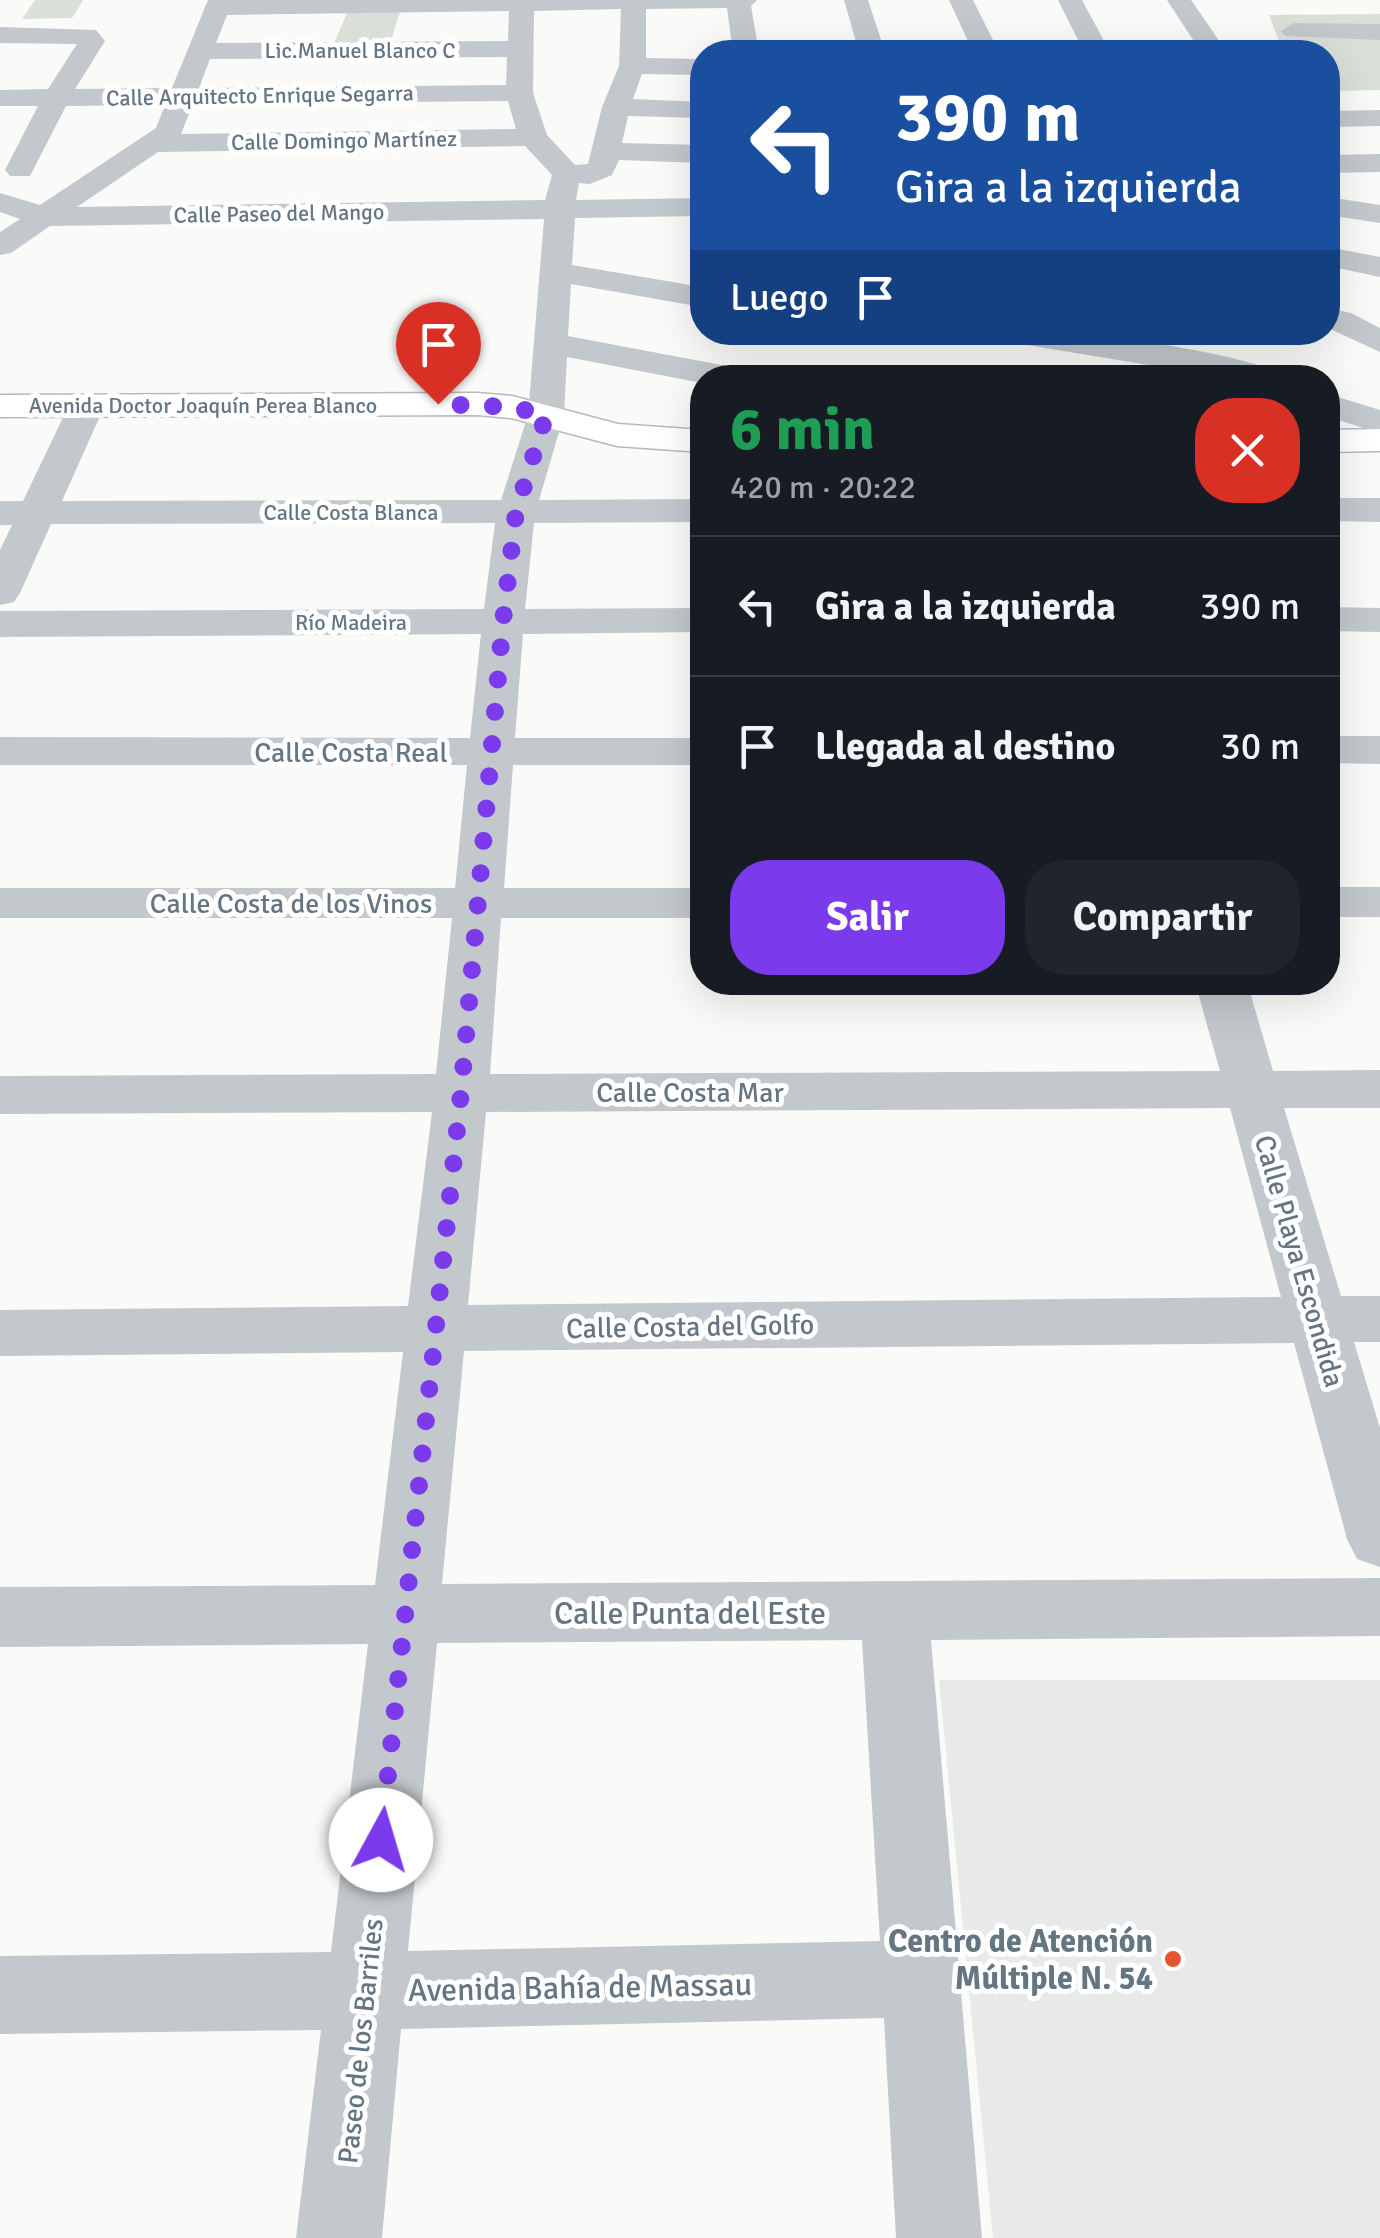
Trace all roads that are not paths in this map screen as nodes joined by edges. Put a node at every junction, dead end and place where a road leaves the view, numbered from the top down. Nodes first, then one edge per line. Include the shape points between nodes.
1 (742, 0) edge
2 (856, 0) edge
3 (961, 0) edge
4 (1070, 0) edge
5 (1179, 0) edge
6 (634, 1) edge
7 (521, 2) edge
8 (219, 4) edge
9 (413, 6) junction
10 (332, 8) junction
11 (1294, 15) edge
12 (1380, 32) edge
13 (0, 35) edge
14 (745, 40) edge
15 (868, 40) edge
16 (980, 40) edge
17 (1091, 40) edge
18 (1206, 40) edge
19 (84, 46) junction
20 (407, 48) junction
21 (522, 49) junction
22 (320, 50) junction
23 (200, 52) junction
24 (0, 59) edge
25 (632, 66) junction
26 (690, 68) edge
27 (519, 93) junction
28 (183, 95) junction
29 (0, 98) edge
30 (56, 98) junction
31 (616, 107) junction
32 (690, 110) edge
33 (1380, 118) edge
34 (1340, 119) edge
35 (533, 137) junction
36 (156, 143) junction
37 (607, 151) junction
38 (690, 154) edge
39 (1340, 164) edge
40 (1380, 164) edge
41 (10, 170) edge
42 (113, 170) junction
43 (77, 196) junction
44 (568, 196) junction
45 (1380, 198) edge
46 (0, 201) edge
47 (1340, 201) edge
48 (1340, 205) edge
49 (690, 206) edge
50 (1380, 214) edge
51 (45, 217) junction
52 (690, 232) edge
53 (0, 246) edge
54 (1340, 259) edge
55 (1380, 267) edge
56 (556, 272) junction
57 (690, 295) edge
58 (1340, 324) edge
59 (1380, 342) edge
60 (550, 343) junction
61 (1090, 345) edge
62 (1215, 365) edge
63 (690, 370) edge
64 (87, 405) junction
65 (0, 406) edge
66 (1340, 409) edge
67 (546, 415) junction
68 (1380, 422) edge
69 (690, 440) edge
70 (1380, 440) edge
71 (1340, 441) edge
72 (1340, 510) edge
73 (1380, 510) edge
74 (516, 512) junction
75 (690, 512) edge
76 (18, 513) edge
77 (0, 593) edge
78 (1340, 619) edge
79 (690, 620) edge
80 (1380, 620) edge
81 (503, 621) junction
82 (0, 624) edge
83 (1340, 750) edge
84 (1380, 750) edge
85 (0, 752) edge
86 (494, 752) junction
87 (690, 752) edge
88 (1340, 902) edge
89 (1380, 902) edge
90 (0, 903) edge
91 (479, 903) junction
92 (690, 903) edge
93 (1224, 995) edge
94 (1380, 1089) edge
95 (1250, 1090) junction
96 (461, 1093) junction
97 (0, 1095) edge
98 (1316, 1319) junction
99 (1380, 1319) edge
100 (434, 1328) junction
101 (0, 1333) edge
102 (1380, 1539) edge
103 (1380, 1606) edge
104 (895, 1612) junction
105 (405, 1614) junction
106 (0, 1617) edge
107 (920, 1978) junction
108 (365, 1991) junction
109 (0, 1995) edge
110 (339, 2238) edge
111 (938, 2238) edge

1 - 6 street
1 - 14 street
2 - 15 street
3 - 16 street
4 - 17 street
5 - 18 street
6 - 7 street
6 - 25 street
7 - 9 street
7 - 21 street
8 - 10 street
8 - 23 street
9 - 10 street
9 - 20 street
10 - 22 street
11 - 12 street
13 - 19 street
19 - 24 street
19 - 30 street
20 - 21 street, Lic.Manuel Blanco C
20 - 22 street, Lic.Manuel Blanco C
21 - 27 street
22 - 23 street, Lic.Manuel Blanco C
23 - 28 street
25 - 26 street
25 - 31 street
27 - 28 street, Calle Arquitecto Enrique Segarra
27 - 35 street
28 - 30 street, Calle Arquitecto Enrique Segarra
28 - 36 street via 175,121
29 - 30 street, Calle Arquitecto Enrique Segarra
30 - 41 street
31 - 32 street
31 - 37 street
33 - 34 street
35 - 36 street, Calle Domingo Martínez
35 - 44 street
36 - 42 street
37 - 38 street
37 - 44 street via 598,172
39 - 40 street
41 - 42 street
42 - 43 street
43 - 44 street, Calle Paseo del Mango
43 - 46 street, Calle Paseo del Mango
43 - 51 street
44 - 49 street
44 - 51 street, Calle Paseo del Mango
44 - 52 street via 605,216
44 - 56 street, Paseo de los Barriles
45 - 47 street
46 - 51 street, Calle Paseo del Mango
48 - 50 street
51 - 53 street
54 - 55 street
56 - 57 street
56 - 60 street, Paseo de los Barriles
58 - 59 street
60 - 63 street
60 - 67 street, Paseo de los Barriles
61 - 62 street
64 - 65 main road, Avenida Doctor Joaquín Perea Blanco
64 - 67 main road, Avenida Doctor Joaquín Perea Blanco via 477,404
64 - 76 street
66 - 68 street
67 - 69 main road, Avenida Doctor Joaquín Perea Blanco via 617,435
67 - 74 street, Paseo de los Barriles
70 - 71 main road
72 - 73 street
74 - 75 street, Calle Costa Blanca
74 - 76 street, Calle Costa Blanca
74 - 81 street, Paseo de los Barriles
76 - 77 street
78 - 80 street
79 - 81 street, Río Madeira
81 - 82 street, Río Madeira
81 - 86 street, Paseo de los Barriles
83 - 84 street
85 - 86 street, Calle Costa Real
86 - 87 street, Calle Costa Real
86 - 91 street, Paseo de los Barriles
88 - 89 street
90 - 91 street, Calle Costa de los Vinos
91 - 92 street, Calle Costa de los Vinos
91 - 96 street, Paseo de los Barriles
93 - 95 street, Calle Playa Escondida
94 - 95 street, Calle Costa Mar
95 - 96 street, Calle Costa Mar
95 - 98 street, Calle Playa Escondida
96 - 97 street, Calle Costa Mar
96 - 100 street, Paseo de los Barriles
98 - 99 street, Calle Costa del Golfo
98 - 100 street, Calle Costa del Golfo
98 - 102 street, Calle Playa Escondida
100 - 101 street, Calle Costa del Golfo
100 - 105 street, Paseo de los Barriles
103 - 104 street, Calle Punta del Este
104 - 105 street, Calle Punta del Este
104 - 107 street
105 - 106 street, Calle Punta del Este
105 - 108 street, Paseo de los Barriles
107 - 108 street, Avenida Bahía de Massau
107 - 111 street
108 - 109 street, Avenida Bahía de Massau
108 - 110 street, Paseo de los Barriles

